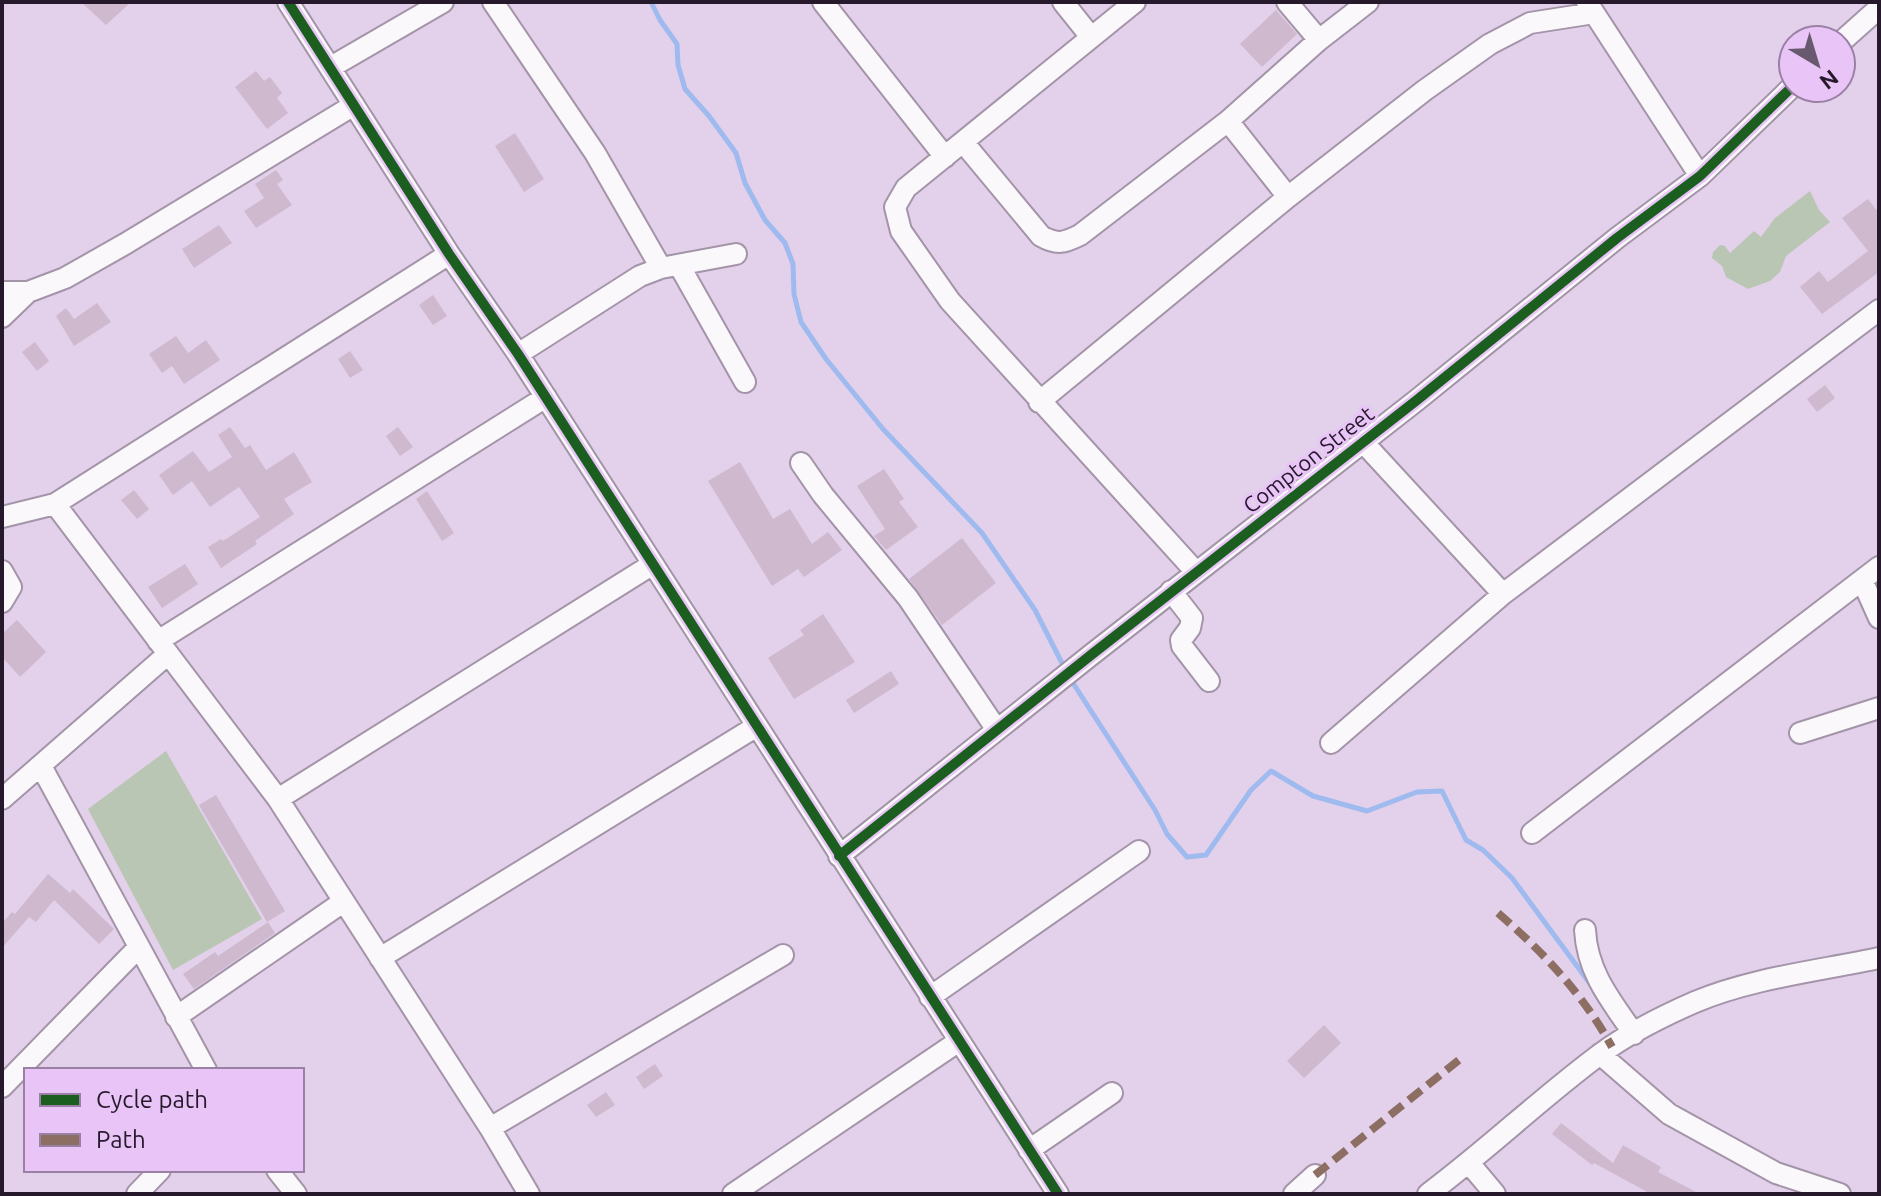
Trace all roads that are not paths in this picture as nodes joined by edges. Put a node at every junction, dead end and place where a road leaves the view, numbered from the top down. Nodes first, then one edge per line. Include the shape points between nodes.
1 (288, 2) edge
2 (443, 2) edge
3 (493, 2) edge
4 (823, 2) edge
5 (1063, 2) edge
6 (1135, 2) edge
7 (1287, 2) edge
8 (1368, 2) edge
9 (1591, 8) edge
10 (1879, 8) edge
11 (1857, 28) edge
12 (1091, 37) junction
13 (1319, 40) junction
14 (331, 67) junction
15 (1777, 101) edge
16 (354, 105) junction
17 (1228, 121) junction
18 (963, 142) junction
19 (945, 157) junction
20 (1700, 176) junction
21 (1288, 197) junction
22 (449, 254) junction
23 (736, 254) dead end
24 (670, 266) junction
25 (2, 292) edge
26 (28, 292) junction
27 (1879, 310) edge
28 (2, 317) edge
29 (518, 354) junction
30 (745, 382) dead end
31 (546, 397) junction
32 (1039, 402) junction
33 (1362, 441) junction
34 (801, 463) dead end
35 (55, 504) junction
36 (2, 517) edge
37 (653, 564) junction
38 (2, 571) edge
39 (1196, 572) junction
40 (1871, 574) edge
41 (1171, 591) junction
42 (1503, 594) junction
43 (2, 602) edge
44 (1879, 618) edge
45 (163, 647) junction
46 (1209, 681) dead end
47 (1879, 708) edge
48 (757, 726) junction
49 (997, 730) junction
50 (1800, 733) dead end
51 (1331, 743) dead end
52 (41, 766) junction
53 (2, 799) edge
54 (278, 799) junction
55 (1532, 833) dead end
56 (1139, 851) dead end
57 (839, 856) junction
58 (343, 902) junction
59 (1585, 930) dead end
60 (138, 948) junction
61 (783, 955) dead end
62 (380, 958) junction
63 (1879, 958) edge
64 (930, 997) junction
65 (176, 1017) junction
66 (1634, 1034) junction
67 (959, 1041) junction
68 (1600, 1054) junction
69 (205, 1068) edge
70 (2, 1087) edge
71 (1112, 1093) dead end
72 (490, 1128) junction
73 (1029, 1150) junction
74 (1469, 1163) junction
75 (158, 1172) edge
76 (279, 1172) edge
77 (1315, 1175) dead end
78 (1054, 1193) edge
79 (137, 1194) edge
80 (296, 1194) edge
81 (529, 1194) edge
82 (733, 1194) edge
83 (1294, 1194) edge
84 (1428, 1194) edge
85 (1495, 1194) edge
86 (1840, 1194) edge

1 - 14 street
2 - 14 street
3 - 24 street
4 - 19 street
5 - 12 street
6 - 12 street
7 - 13 street
8 - 13 street
9 - 20 street
9 - 21 street via 1530,23 1490,44
10 - 11 street
12 - 18 street
13 - 17 street
14 - 16 street
15 - 20 street, Compton Street
16 - 22 street
16 - 26 street via 125,244
17 - 18 street via 1064,243 1041,236
17 - 21 street
18 - 19 street
19 - 32 street via 906,188 895,207 901,231 950,301
20 - 33 street, Compton Street
21 - 32 street
22 - 29 street
22 - 35 street
23 - 24 street
24 - 29 street via 640,276
24 - 30 street
25 - 26 street
26 - 28 street
27 - 42 street
29 - 31 street
31 - 37 street
31 - 45 street
32 - 39 street
33 - 39 street, Compton Street
33 - 42 street
34 - 49 street via 908,598
35 - 36 street
35 - 45 street
37 - 48 street
37 - 54 street
38 - 43 street via 11,587
39 - 41 street, Compton Street
40 - 44 street
40 - 55 street
41 - 46 street via 1192,618 1182,646
41 - 49 street, Compton Street
42 - 51 street
45 - 52 street
45 - 54 street
47 - 50 street
48 - 57 street
48 - 62 street
49 - 57 street, Compton Street
52 - 53 street
52 - 60 street
54 - 58 street
56 - 64 street
57 - 64 street
58 - 62 street
58 - 65 street
59 - 66 street via 1597,980
60 - 65 street
60 - 70 street
61 - 72 street
62 - 72 street
63 - 66 street via 1738,987
64 - 67 street
65 - 69 street
66 - 68 street
67 - 73 street
67 - 82 street
68 - 74 street
68 - 86 street via 1682,1122 1776,1173
71 - 73 street
72 - 81 street
73 - 78 street
74 - 84 street
74 - 85 street
75 - 79 street
76 - 80 street
77 - 83 street

